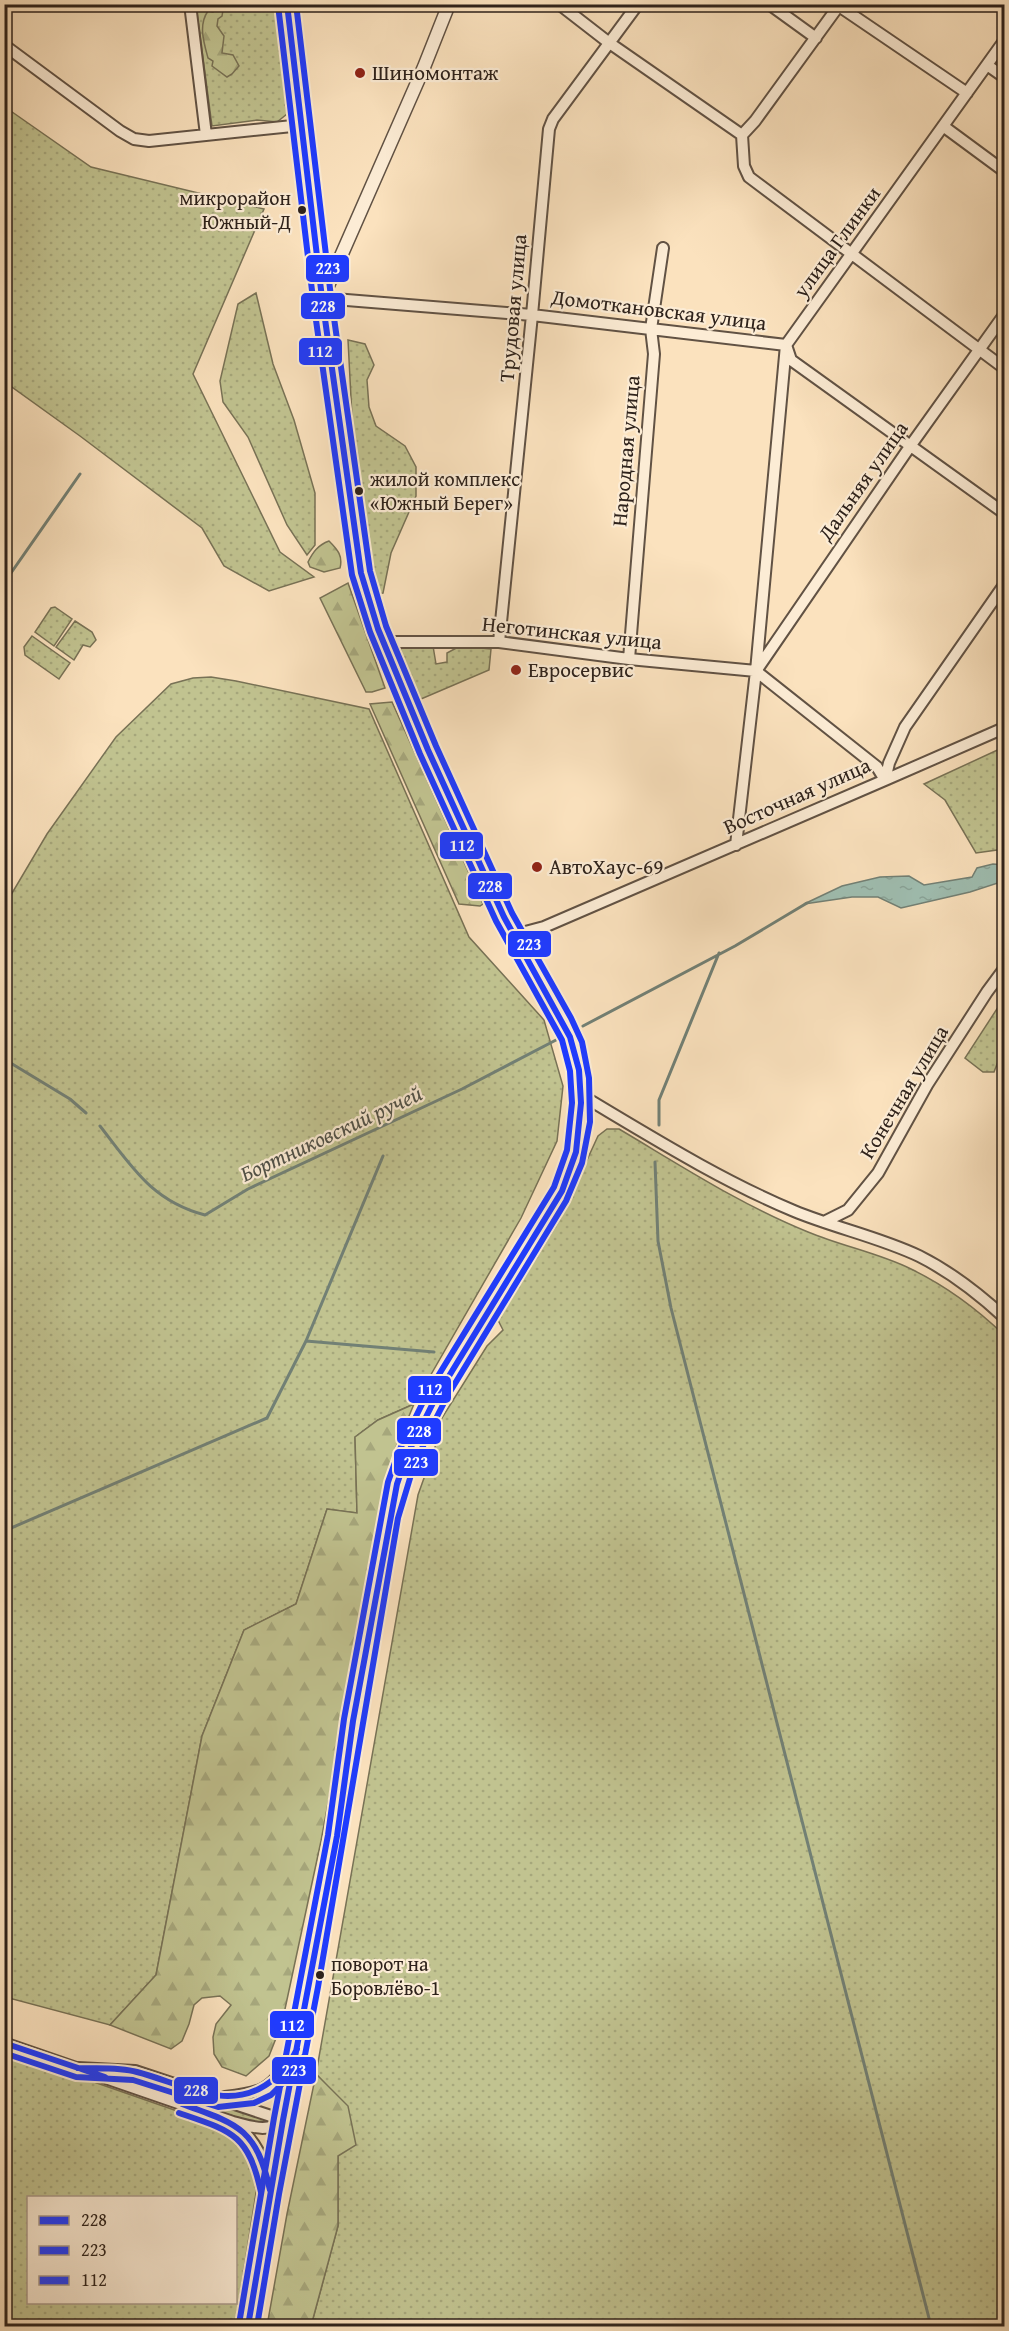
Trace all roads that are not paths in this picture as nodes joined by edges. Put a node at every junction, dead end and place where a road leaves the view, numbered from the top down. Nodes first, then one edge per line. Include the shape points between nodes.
1 (190, 4) edge
2 (286, 4) edge
3 (449, 4) edge
4 (559, 4) edge
5 (638, 4) edge
6 (769, 4) edge
7 (839, 5) edge
8 (816, 38) junction
9 (1005, 41) edge
10 (608, 42) junction
11 (4, 45) edge
12 (987, 65) junction
13 (1005, 77) edge
14 (967, 93) junction
15 (302, 125) junction
16 (943, 126) junction
17 (206, 135) junction
18 (742, 135) junction
19 (1005, 171) edge
20 (663, 248) dead end
21 (852, 254) junction
22 (322, 298) junction
23 (532, 315) junction
24 (1005, 315) edge
25 (651, 329) junction
26 (786, 345) junction
27 (980, 350) junction
28 (1005, 368) edge
29 (911, 445) junction
30 (1005, 513) edge
31 (1005, 585) edge
32 (383, 642) junction
33 (499, 642) junction
34 (628, 658) junction
35 (756, 671) junction
36 (1005, 728) edge
37 (885, 780) junction
38 (736, 845) junction
39 (514, 935) junction
40 (1005, 969) edge
41 (581, 1095) junction
42 (824, 1222) junction
43 (1005, 1317) edge
44 (4, 2043) edge
45 (296, 2052) junction
46 (78, 2068) junction
47 (219, 2098) junction
48 (283, 2120) junction
49 (233, 2122) junction
50 (270, 2192) junction
51 (248, 2326) edge

1 - 17 street
2 - 15 main road
3 - 22 street
4 - 10 street
5 - 10 street, Трудовая улица
6 - 8 street
7 - 8 street
7 - 14 street
8 - 18 street
9 - 12 street, улица Глинки
10 - 18 street
10 - 23 street, Трудовая улица via 549,129
11 - 17 street via 131,138 149,141
12 - 13 street
12 - 14 street, улица Глинки
14 - 16 street, улица Глинки
15 - 17 street
15 - 22 main road
16 - 19 street
16 - 21 street, улица Глинки
18 - 21 street via 744,166 749,177
20 - 25 street, Народная улица
21 - 26 street, улица Глинки
21 - 27 street
22 - 23 street, Домоткановская улица
22 - 32 main road via 358,556
23 - 25 street, Домоткановская улица
23 - 33 street, Трудовая улица
24 - 27 street, Дальняя улица
25 - 26 street, Домоткановская улица
25 - 34 street, Народная улица via 654,354
26 - 29 street, Домоткановская улица via 790,360
26 - 35 street
27 - 28 street
27 - 29 street, Дальняя улица
29 - 30 street, Домоткановская улица
29 - 35 street, Дальняя улица
31 - 37 street, Восточная улица via 905,727
32 - 33 street, Неготинская улица
32 - 39 main road via 428,750
33 - 34 street, Неготинская улица
34 - 35 street, Неготинская улица
35 - 37 street via 877,767
35 - 38 street
36 - 37 street
37 - 38 street, Восточная улица
38 - 39 street, Восточная улица via 544,927
39 - 41 main road via 570,1037
40 - 42 street, Конечная улица via 927,1085 878,1173 848,1210
41 - 42 street via 696,1162 776,1203
41 - 45 main road via 577,1144 562,1191 435,1399 397,1484
42 - 43 street via 920,1257 972,1290
44 - 46 street
45 - 47 street via 266,2088 250,2095
45 - 48 main road
46 - 47 street via 135,2071
46 - 49 street
47 - 48 street
48 - 49 street via 277,2126 260,2128
48 - 50 main road
49 - 50 street via 246,2132 261,2155
50 - 51 main road

